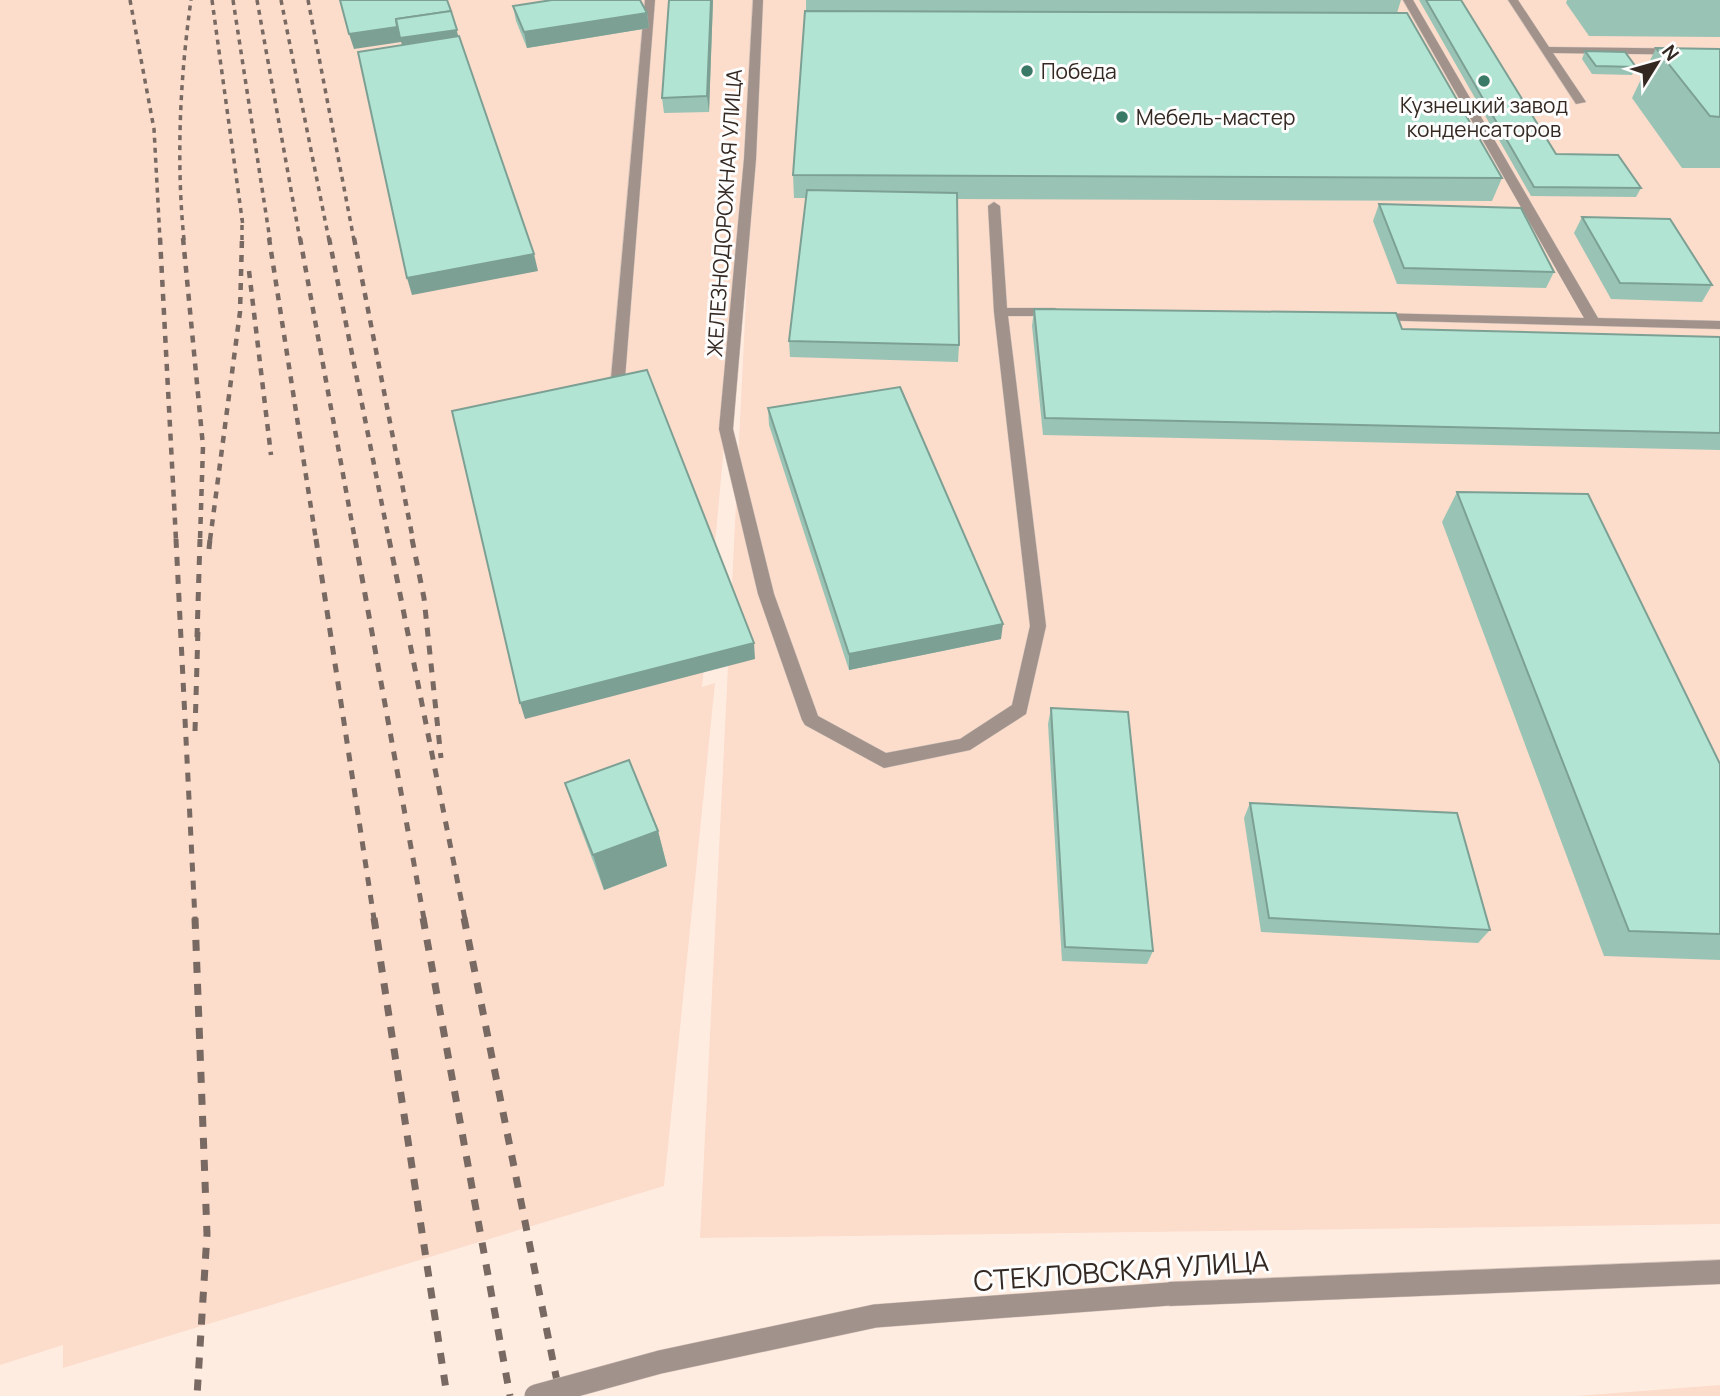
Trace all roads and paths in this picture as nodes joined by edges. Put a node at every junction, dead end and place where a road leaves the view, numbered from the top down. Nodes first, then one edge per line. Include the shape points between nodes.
1 (650, 0) edge
2 (758, 0) edge
3 (1408, 0) edge
4 (1513, 0) edge
5 (1545, 50) junction
6 (1720, 52) edge
7 (1580, 102) dead end
8 (994, 206) edge
9 (1001, 312) junction
10 (1070, 313) edge
11 (1359, 317) edge
12 (1592, 320) junction
13 (1720, 325) edge
14 (618, 378) edge
15 (1720, 1272) edge
16 (536, 1396) edge

1 - 14 street
2 - 9 street, ЖЕЛЕЗНОДОРОЖНАЯ УЛИЦА via 750,159 726,429 766,594 811,720 884,761 964,745 1020,709 1038,626
3 - 12 street
4 - 5 street
5 - 6 street
5 - 7 street
8 - 9 street, ЖЕЛЕЗНОДОРОЖНАЯ УЛИЦА
9 - 10 street
11 - 12 street
12 - 13 street
15 - 16 street, СТЕКЛОВСКАЯ УЛИЦА, bridge via 1169,1294 875,1316 660,1362

